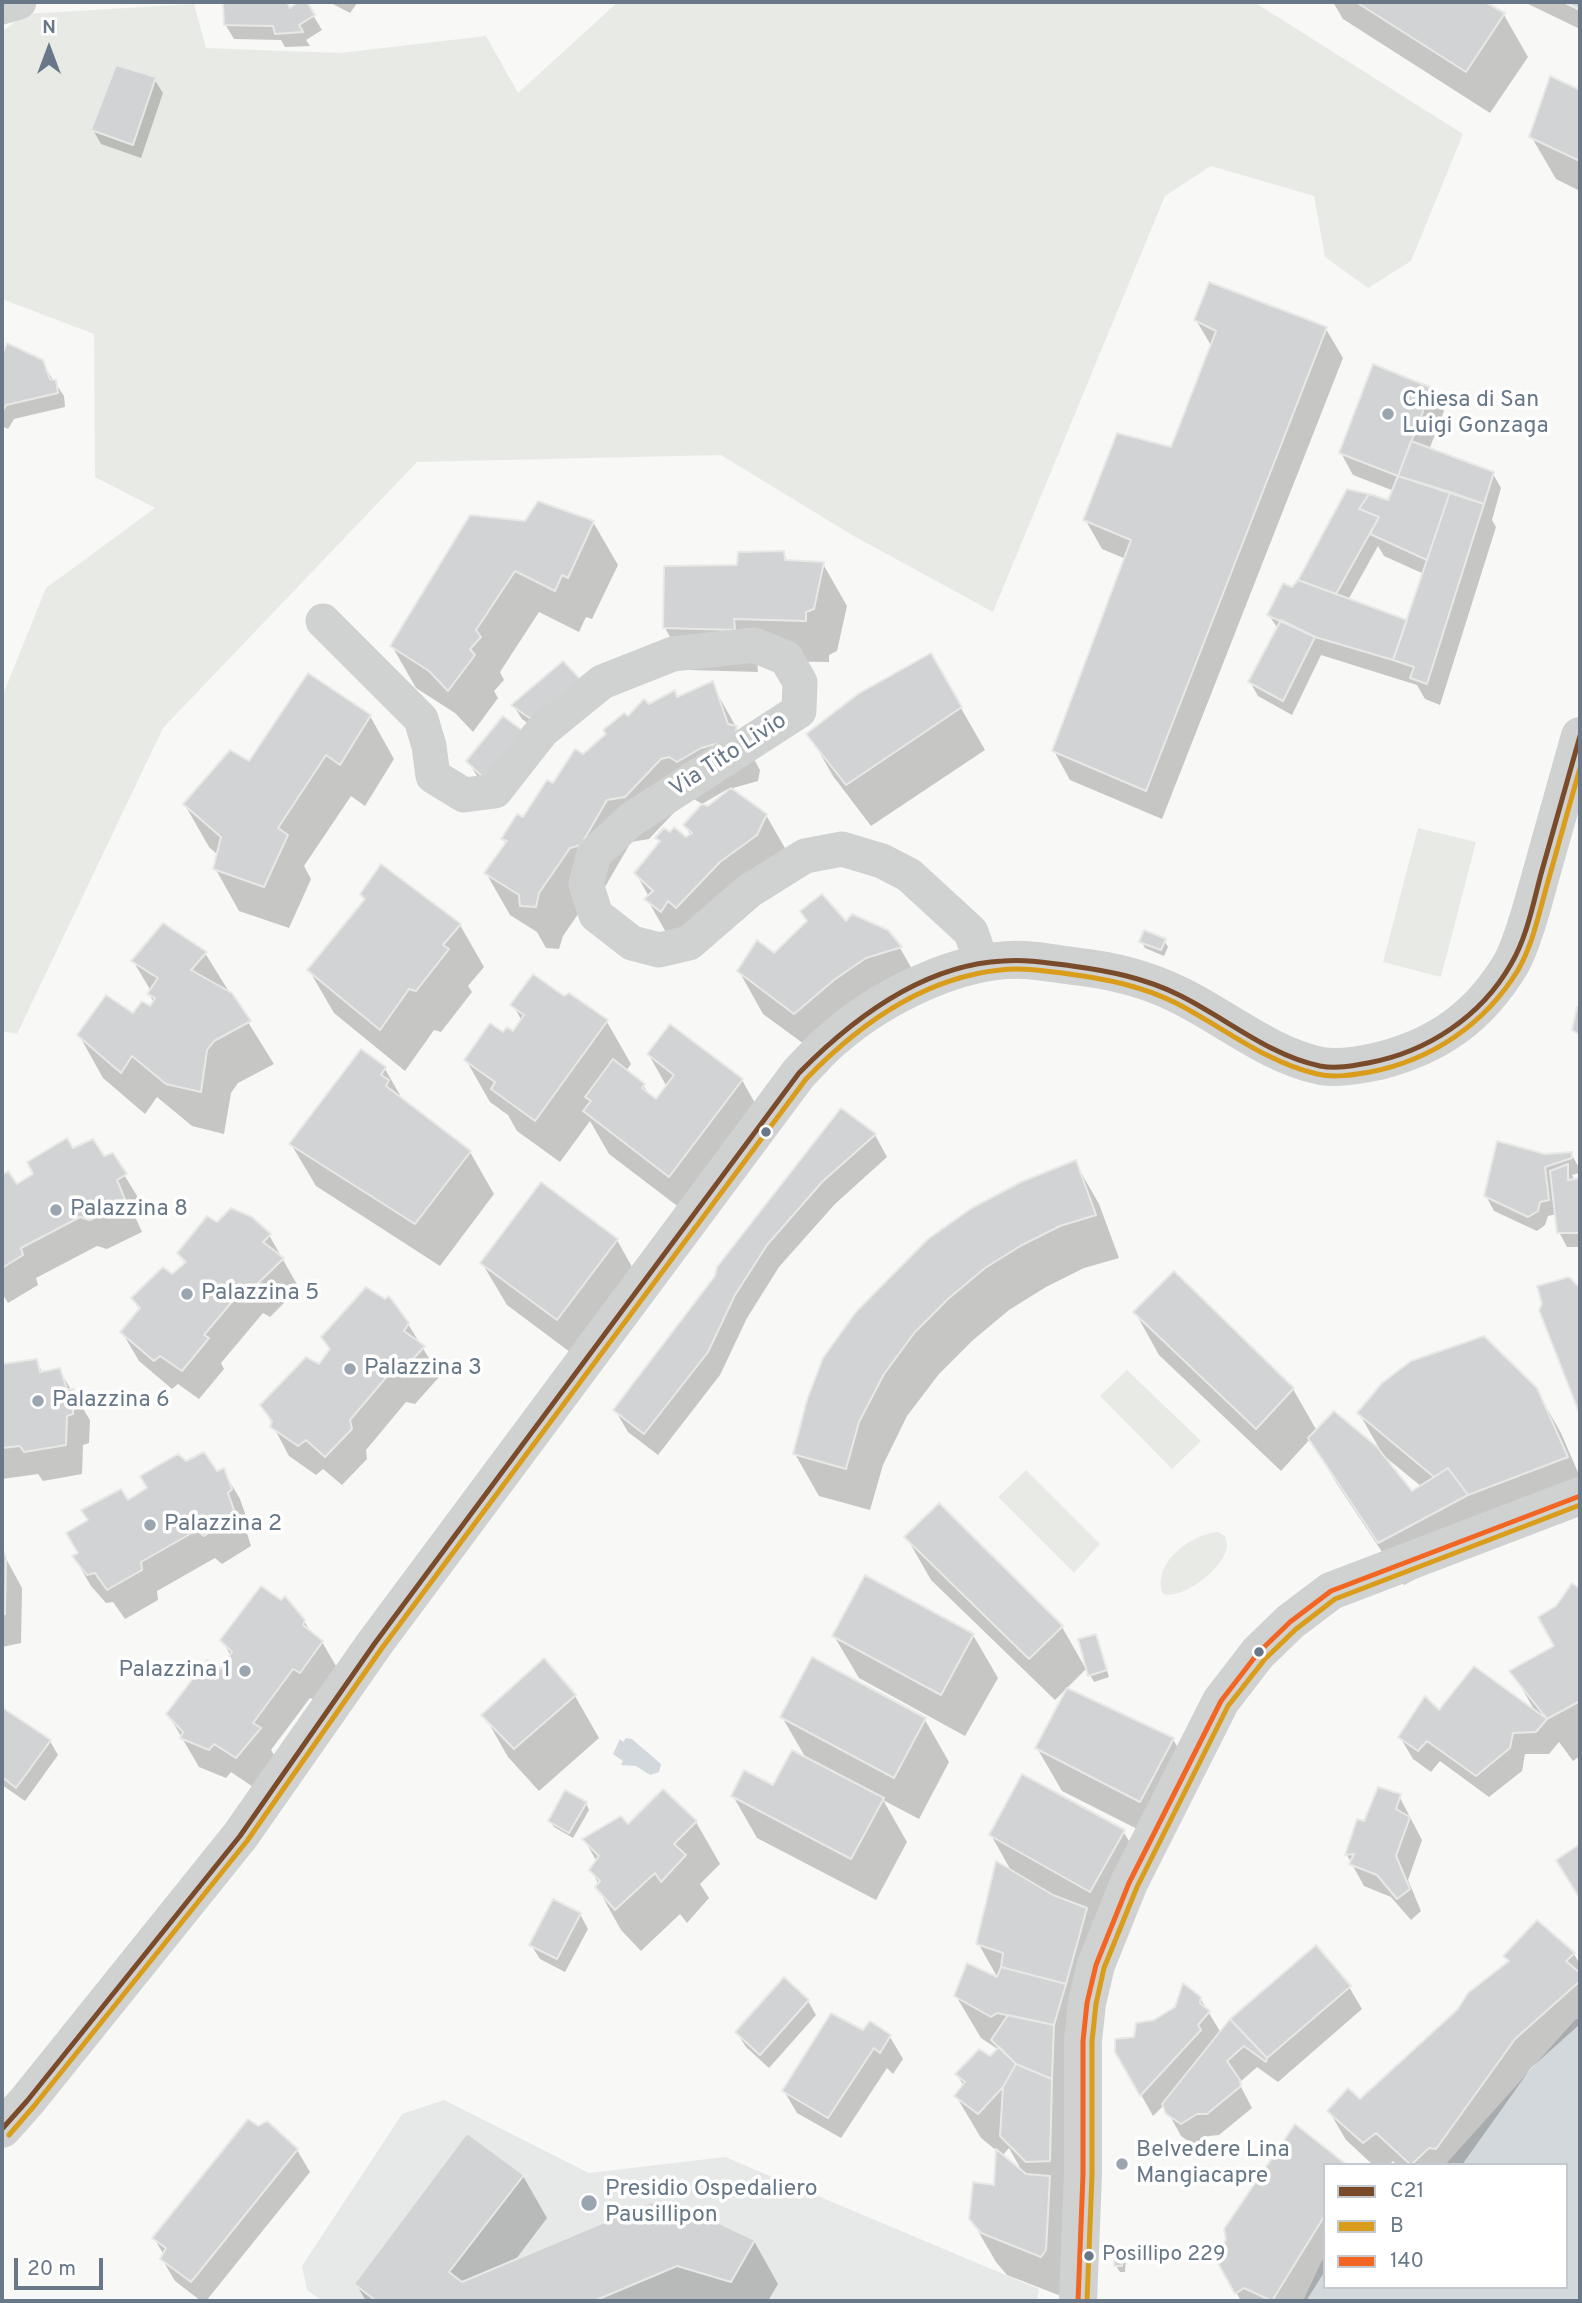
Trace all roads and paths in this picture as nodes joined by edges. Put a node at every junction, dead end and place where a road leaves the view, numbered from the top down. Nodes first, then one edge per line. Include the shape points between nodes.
1 (19, 2) edge
2 (2, 7) edge
3 (323, 621) dead end
4 (1580, 736) edge
5 (982, 964) junction
6 (1580, 1496) edge
7 (2, 2129) edge
8 (1078, 2301) edge

1 - 2 street
3 - 5 street, Via Tito Livio via 421,719 433,776 464,795 495,791 542,730 601,682 673,654 754,645 786,658 800,682 799,711 632,819 594,854 586,884 596,915 632,943 659,950 689,943 749,891 805,856 842,849 909,875 971,932
4 - 5 street via 1512,961 1487,999 1437,1041 1360,1065 1322,1066 1264,1045 1140,978 1024,960
5 - 7 street via 874,1007 832,1039 799,1073 375,1643 240,1836
6 - 8 street via 1331,1591 1258,1653 1221,1702 1129,1883 1096,1965 1083,2041

